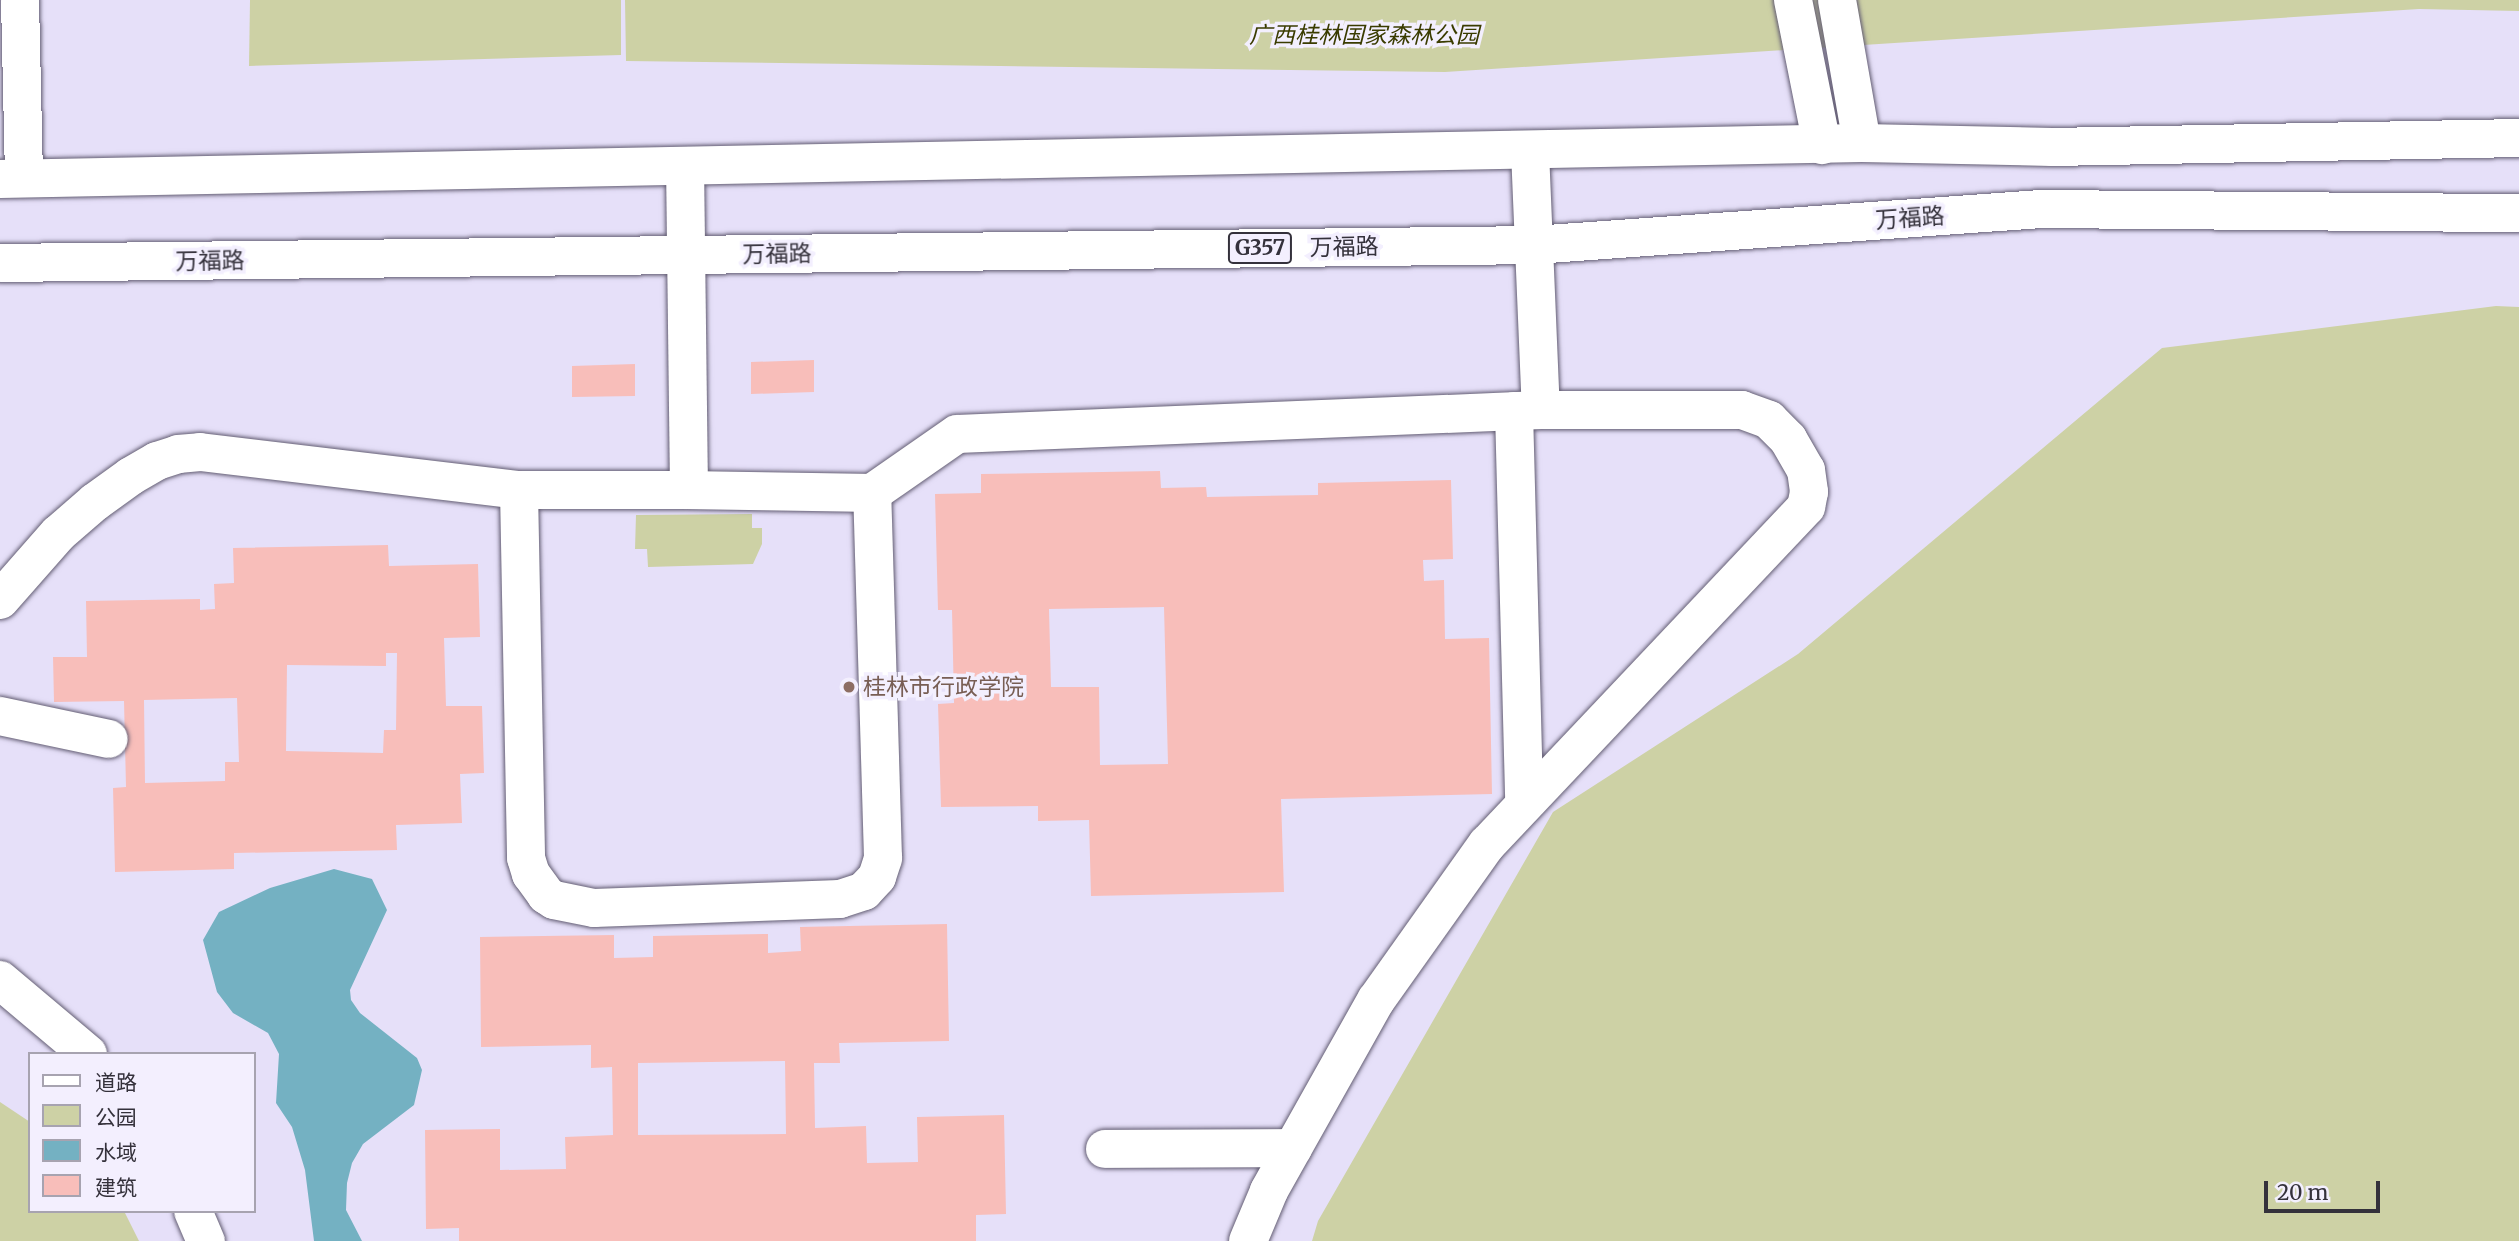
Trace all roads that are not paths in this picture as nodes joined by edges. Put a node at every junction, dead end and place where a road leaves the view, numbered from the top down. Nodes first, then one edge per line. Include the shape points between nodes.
1 (20, 0) edge
2 (1793, 0) edge
3 (1837, 0) edge
4 (2519, 138) edge
5 (1862, 143) junction
6 (1822, 145) junction
7 (1530, 151) junction
8 (685, 166) junction
9 (12, 179) edge
10 (2519, 214) edge
11 (1534, 245) junction
12 (686, 255) junction
13 (0, 263) edge
14 (1527, 410) junction
15 (519, 490) junction
16 (689, 490) junction
17 (872, 493) junction
18 (0, 600) edge
19 (0, 716) edge
20 (109, 739) dead end
21 (1524, 804) junction
22 (0, 980) edge
23 (86, 1052) edge
24 (1293, 1147) junction
25 (1105, 1149) dead end
26 (194, 1213) edge
27 (206, 1241) edge
28 (1248, 1241) edge

1 - 9 main road
2 - 6 main road
3 - 5 main road
4 - 5 main road via 2052,147
5 - 6 main road
6 - 7 main road
7 - 8 main road
7 - 11 main road
8 - 9 main road
8 - 12 main road
10 - 11 main road, 万福路 / G357 via 2041,209
11 - 12 main road, 万福路 / G357
11 - 14 main road
12 - 13 main road, 万福路 / G357
12 - 16 main road
14 - 17 main road via 957,434
14 - 21 main road
14 - 21 main road via 1752,412 1769,420 1788,439 1806,470 1809,492 1806,507
15 - 16 main road
15 - 17 main road via 526,858 535,881 549,898 594,908 840,899 864,891 877,877 883,858
15 - 18 main road via 200,452 178,454 131,476 96,502 58,534
16 - 17 main road
19 - 20 main road
21 - 24 main road via 1488,844 1376,1000
22 - 23 main road
24 - 25 main road
24 - 28 main road
26 - 27 main road

